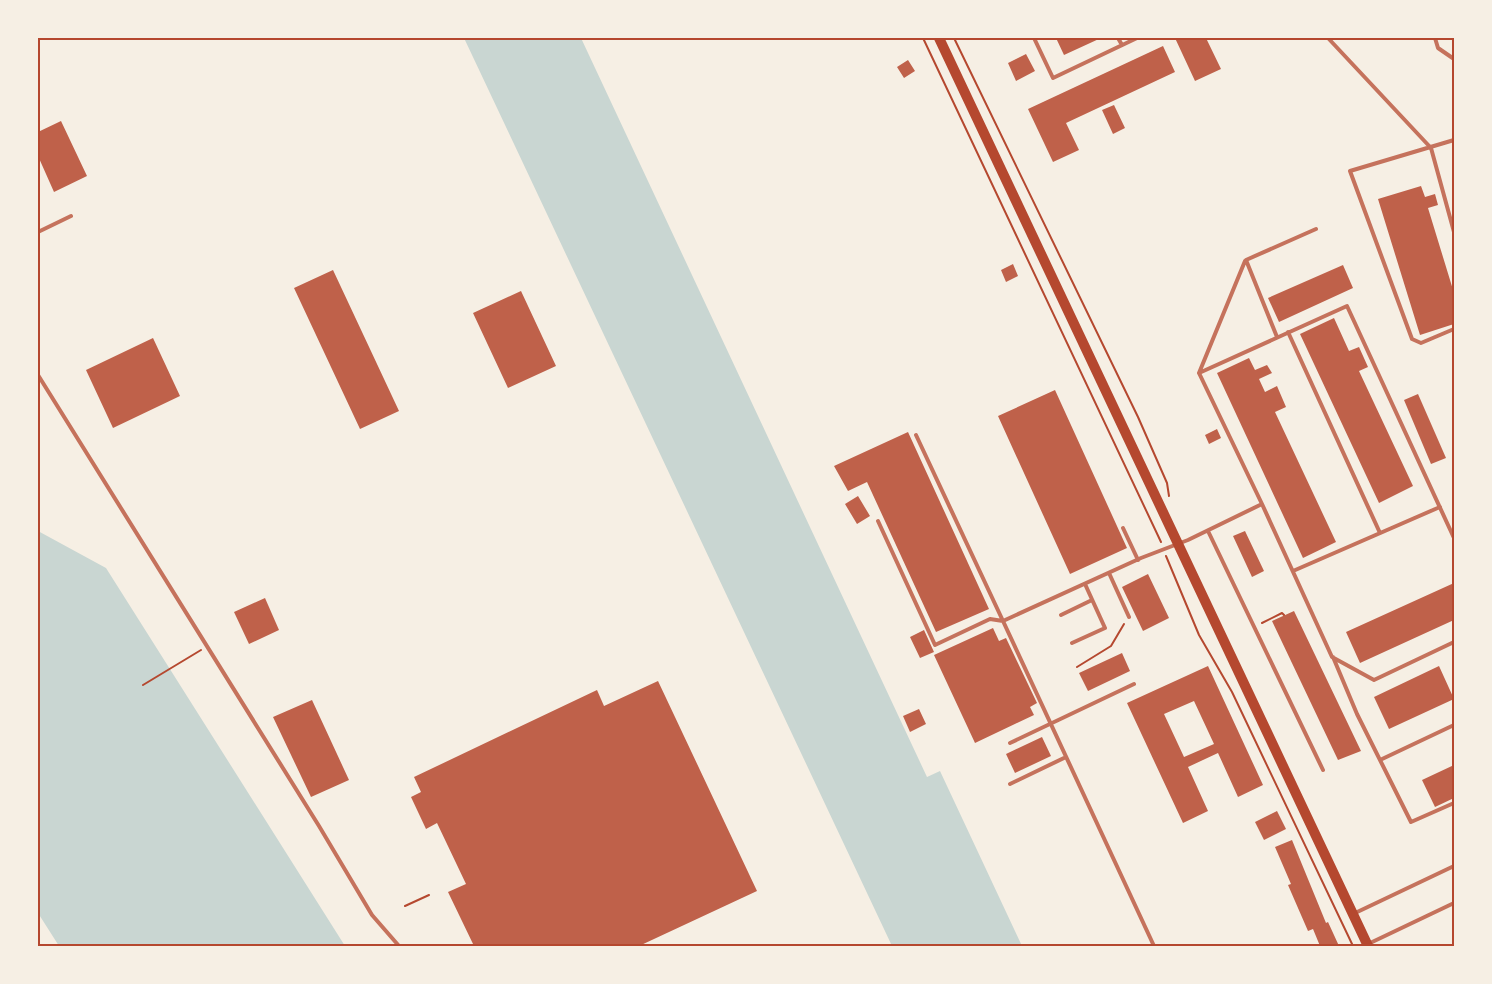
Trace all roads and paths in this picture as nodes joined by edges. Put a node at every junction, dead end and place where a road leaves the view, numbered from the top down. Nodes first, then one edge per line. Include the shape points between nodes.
1 (923, 38) edge
2 (939, 38) edge
3 (954, 38) edge
4 (1034, 38) edge
5 (1118, 38) edge
6 (1137, 38) edge
7 (1328, 38) edge
8 (1435, 38) edge
9 (1122, 45) junction
10 (1455, 59) edge
11 (1455, 140) edge
12 (1431, 148) junction
13 (71, 216) dead end
14 (1316, 229) dead end
15 (38, 232) edge
16 (1455, 232) edge
17 (1246, 260) junction
18 (1455, 329) edge
19 (1288, 332) junction
20 (1277, 337) junction
21 (1199, 373) junction
22 (38, 375) edge
23 (916, 435) dead end
24 (1262, 504) junction
25 (1171, 505) dead end
26 (1440, 507) junction
27 (878, 521) dead end
28 (1124, 528) dead end
29 (1208, 531) junction
30 (1380, 533) junction
31 (1455, 538) edge
32 (1179, 545) junction
33 (1163, 549) junction
34 (1138, 560) junction
35 (1293, 571) junction
36 (1108, 573) junction
37 (1085, 584) junction
38 (1092, 600) junction
39 (1061, 615) dead end
40 (1284, 615) dead end
41 (1129, 617) joint
42 (1004, 621) junction
43 (1254, 627) junction
44 (1455, 642) edge
45 (1072, 643) dead end
46 (206, 647) junction
47 (1332, 657) junction
48 (1077, 667) dead end
49 (1134, 684) dead end
50 (143, 685) dead end
51 (1051, 725) junction
52 (1455, 725) edge
53 (1010, 743) dead end
54 (1066, 757) junction
55 (1380, 760) junction
56 (1323, 770) dead end
57 (1010, 784) dead end
58 (1455, 803) edge
59 (1455, 866) edge
60 (429, 895) dead end
61 (1455, 903) edge
62 (405, 906) dead end
63 (1353, 914) junction
64 (1367, 945) edge
65 (399, 946) edge
66 (1154, 946) edge
67 (1353, 946) edge

1 - 33 path
2 - 32 main road
3 - 25 path via 1138,417 1167,483
4 - 9 lane via 1053,78
5 - 9 lane
6 - 9 lane
7 - 12 lane
8 - 10 lane via 1438,48
11 - 12 lane
12 - 16 lane
12 - 18 lane via 1350,171 1412,339 1421,343
13 - 15 lane
14 - 17 lane
17 - 20 lane
17 - 21 lane
19 - 20 lane
19 - 26 lane via 1347,306
19 - 30 lane
20 - 21 lane
21 - 24 lane
22 - 46 lane
23 - 42 lane
24 - 29 lane
24 - 35 lane
26 - 30 lane
26 - 31 lane
27 - 42 lane via 935,645 990,619
28 - 34 lane
29 - 32 lane
29 - 43 lane
30 - 35 lane
32 - 33 lane
32 - 63 main road
33 - 34 lane
33 - 67 path via 1199,634 1232,692
34 - 36 lane
35 - 47 lane
36 - 37 lane
36 - 41 lane
37 - 38 lane
37 - 42 lane
38 - 39 lane
38 - 45 lane via 1105,628
40 - 43 path
41 - 48 path via 1111,646
42 - 51 lane
43 - 56 lane
44 - 47 lane via 1374,680
46 - 50 path
46 - 65 lane via 372,915
47 - 55 lane
49 - 51 lane
51 - 53 lane
51 - 54 lane
52 - 55 lane
54 - 57 lane
54 - 66 lane
55 - 58 lane via 1411,822
59 - 63 lane
60 - 62 path
61 - 64 lane
63 - 64 main road

